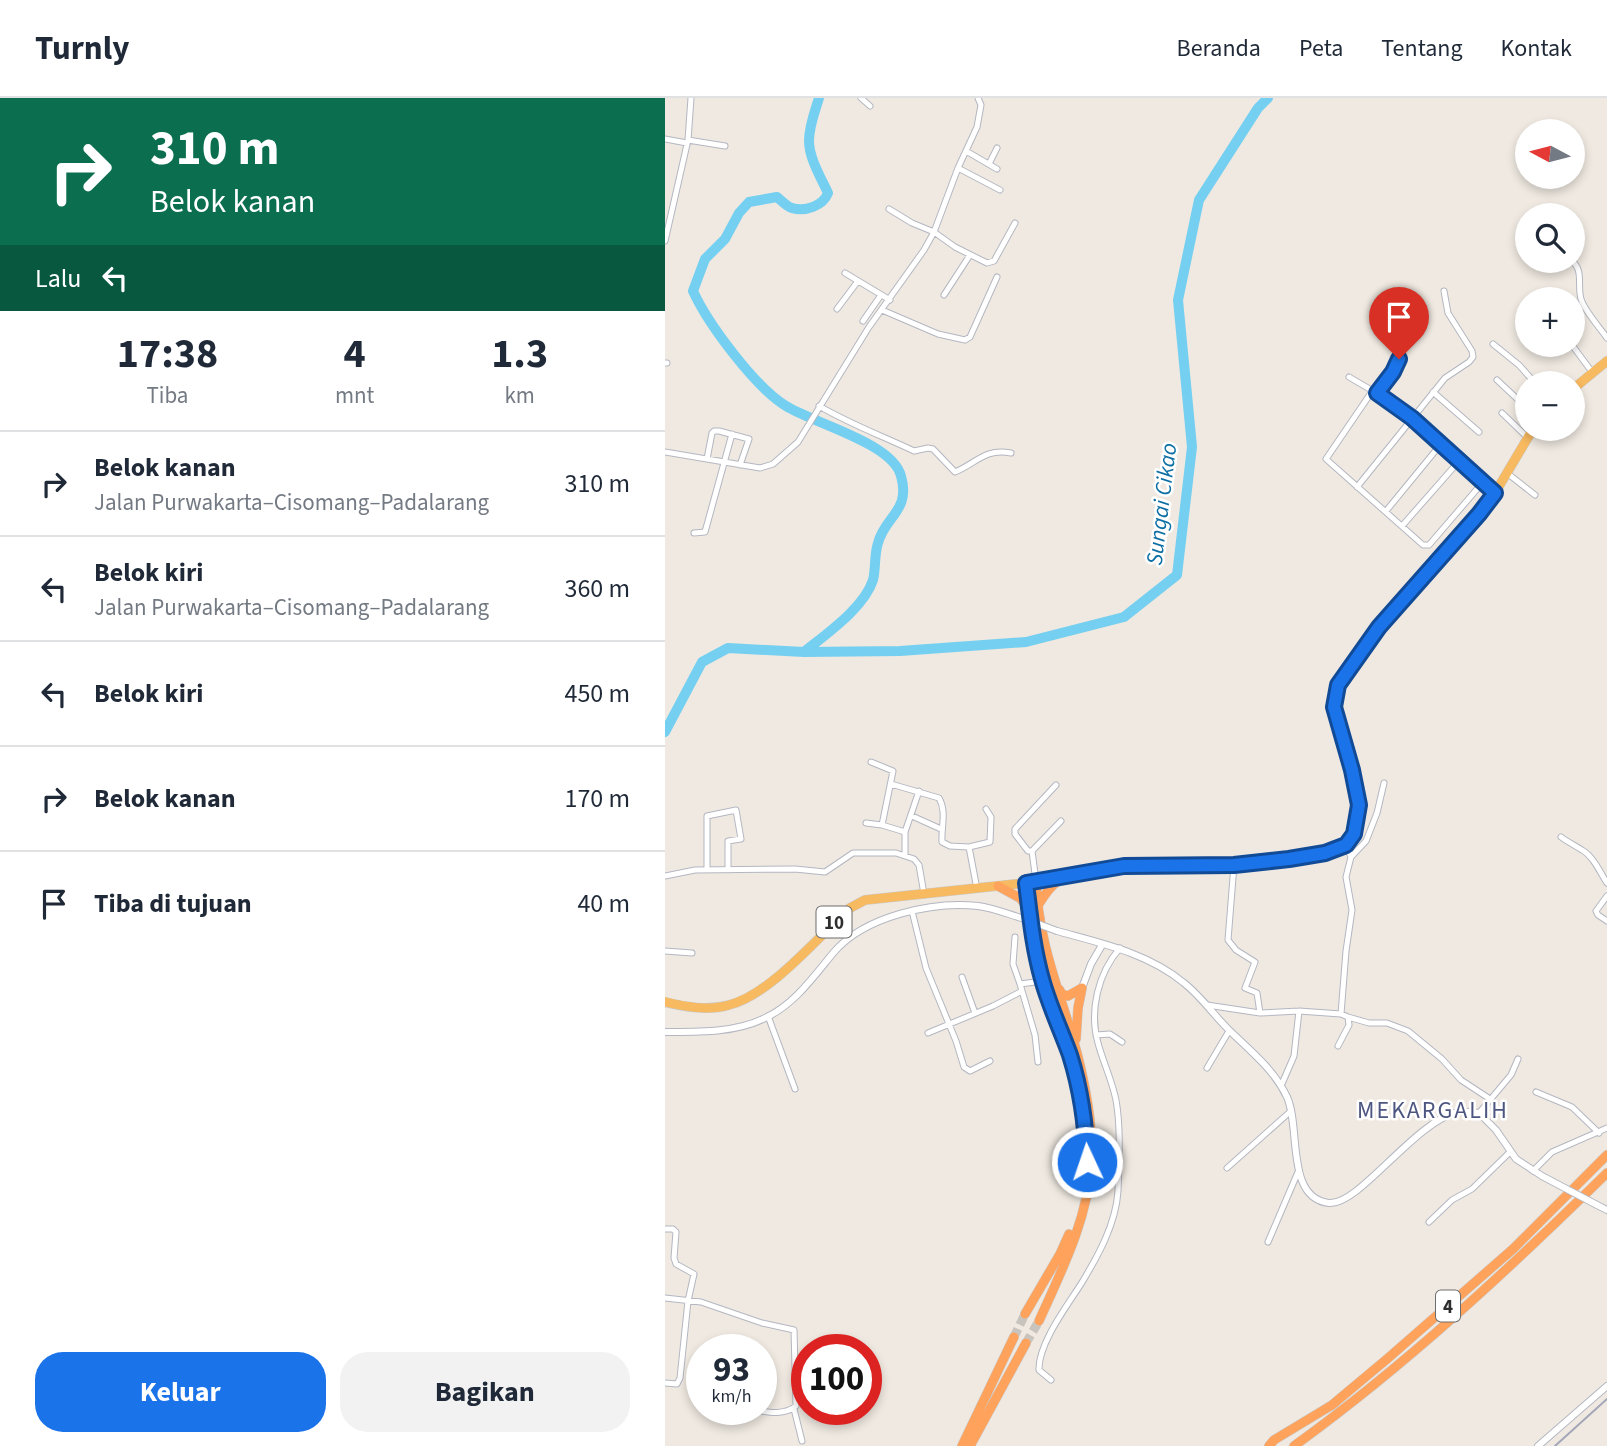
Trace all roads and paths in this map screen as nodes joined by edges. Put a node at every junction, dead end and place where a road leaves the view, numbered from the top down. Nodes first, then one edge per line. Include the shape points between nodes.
1 (691, 98) edge
2 (861, 98) edge
3 (978, 98) edge
4 (870, 106) dead end
5 (665, 139) edge
6 (688, 141) junction
7 (725, 146) dead end
8 (997, 148) dead end
9 (966, 151) junction
10 (989, 164) junction
11 (958, 168) junction
12 (997, 169) dead end
13 (1000, 190) dead end
14 (889, 209) dead end
15 (1015, 223) dead end
16 (666, 228) edge
17 (935, 232) junction
18 (665, 241) edge
19 (970, 255) junction
20 (845, 273) dead end
21 (1579, 273) edge
22 (997, 277) dead end
23 (858, 281) junction
24 (1444, 291) dead end
25 (881, 295) junction
26 (944, 295) dead end
27 (890, 300) junction
28 (837, 309) dead end
29 (882, 310) junction
30 (863, 321) dead end
31 (1401, 334) dead end
32 (1607, 338) edge
33 (1493, 344) dead end
34 (1581, 357) edge
35 (1607, 361) edge
36 (1524, 371) edge
37 (1592, 372) junction
38 (1349, 377) dead end
39 (1585, 378) edge
40 (1497, 380) dead end
41 (1375, 392) junction
42 (1433, 392) junction
43 (1515, 397) edge
44 (818, 410) junction
45 (1502, 413) dead end
46 (1412, 418) junction
47 (1515, 422) edge
48 (1479, 432) dead end
49 (732, 434) junction
50 (1525, 441) edge
51 (1441, 444) junction
52 (665, 452) edge
53 (1011, 453) dead end
54 (707, 459) junction
55 (1460, 460) junction
56 (725, 462) junction
57 (740, 466) junction
58 (1507, 473) junction
59 (1484, 481) junction
60 (1357, 488) junction
61 (1495, 493) junction
62 (1535, 495) dead end
63 (1385, 511) junction
64 (1402, 526) junction
65 (694, 533) dead end
66 (871, 762) dead end
67 (1384, 783) dead end
68 (891, 784) junction
69 (1056, 785) dead end
70 (919, 791) junction
71 (986, 809) dead end
72 (912, 816) junction
73 (1061, 821) dead end
74 (866, 823) dead end
75 (882, 825) junction
76 (941, 829) junction
77 (905, 832) junction
78 (1561, 837) dead end
79 (1346, 845) junction
80 (969, 847) junction
81 (1032, 851) junction
82 (905, 855) junction
83 (1351, 857) junction
84 (1234, 865) junction
85 (707, 870) junction
86 (728, 870) junction
87 (665, 876) edge
88 (1066, 876) junction
89 (1031, 882) junction
90 (1607, 883) edge
91 (998, 886) junction
92 (977, 889) junction
93 (924, 894) junction
94 (1607, 896) edge
95 (912, 911) junction
96 (1030, 912) junction
97 (1607, 921) edge
98 (1015, 937) dead end
99 (1102, 945) junction
100 (1120, 948) junction
101 (665, 951) edge
102 (692, 953) dead end
103 (962, 977) dead end
104 (1043, 981) junction
105 (1055, 982) junction
106 (1020, 984) junction
107 (1082, 988) junction
108 (1022, 991) junction
109 (665, 1002) edge
110 (1207, 1005) junction
111 (1299, 1011) junction
112 (975, 1013) junction
113 (1260, 1013) junction
114 (1341, 1014) junction
115 (768, 1017) junction
116 (1348, 1017) junction
117 (949, 1024) junction
118 (1229, 1031) junction
119 (665, 1032) edge
120 (928, 1033) dead end
121 (1096, 1034) junction
122 (1122, 1042) dead end
123 (1338, 1046) dead end
124 (1077, 1053) junction
125 (1518, 1059) dead end
126 (990, 1061) dead end
127 (1038, 1062) dead end
128 (1207, 1068) dead end
129 (1281, 1086) junction
130 (795, 1089) dead end
131 (1536, 1093) dead end
132 (1490, 1099) junction
133 (1291, 1111) junction
134 (1479, 1113) junction
135 (1607, 1128) edge
136 (1599, 1133) junction
137 (1510, 1152) junction
138 (1607, 1155) edge
139 (1227, 1168) dead end
140 (1533, 1171) junction
141 (1298, 1172) junction
142 (1607, 1173) edge
143 (1607, 1210) edge
144 (1429, 1222) dead end
145 (665, 1229) edge
146 (1268, 1242) dead end
147 (665, 1298) edge
148 (688, 1301) junction
149 (1025, 1314) tunnel mouth
150 (1039, 1321) tunnel mouth
151 (794, 1334) edge
152 (1014, 1337) tunnel mouth
153 (1026, 1343) tunnel mouth
154 (1051, 1380) dead end
155 (665, 1383) edge
156 (1607, 1387) edge
157 (994, 1404) junction
158 (798, 1425) edge
159 (802, 1441) dead end
160 (1271, 1443) edge
161 (960, 1446) edge
162 (970, 1446) edge
163 (978, 1446) edge
164 (1263, 1446) edge
165 (1294, 1446) edge
166 (1538, 1446) edge

1 - 6 street
2 - 4 street
3 - 9 street via 979,121
5 - 6 street
6 - 7 street
6 - 16 street
8 - 10 street
9 - 10 street
9 - 11 street
10 - 12 street
11 - 13 street
11 - 17 street
14 - 17 street
15 - 19 street via 994,261 987,263
16 - 18 street
17 - 19 street
17 - 27 street
19 - 26 street
20 - 23 street
21 - 32 street via 1581,301
22 - 29 street via 965,340 938,334
23 - 25 street
23 - 28 street
24 - 42 street via 1447,313 1473,357
25 - 27 street
25 - 30 street
27 - 29 street
29 - 44 street
31 - 41 street via 1398,362
33 - 36 street
34 - 37 street
35 - 37 highway
37 - 39 highway
38 - 41 street
40 - 43 street
41 - 46 street
41 - 60 street via 1326,458
42 - 46 street
42 - 48 street
44 - 53 street via 910,450 933,449 954,472 989,453
44 - 57 street via 790,451 773,464
45 - 47 street
46 - 51 street
46 - 60 street
49 - 54 street via 714,431
49 - 56 street
49 - 57 street via 749,439
50 - 58 highway
51 - 55 street
51 - 63 street
52 - 54 street
54 - 56 street
55 - 59 street
55 - 64 street
56 - 57 street
56 - 65 street via 705,532
58 - 61 highway
58 - 62 street
59 - 61 street
59 - 64 street via 1428,545
60 - 63 street
61 - 79 highway via 1379,627 1338,685 1334,707 1360,812
63 - 64 street
66 - 68 street via 893,771
67 - 83 street via 1366,841
68 - 70 street
68 - 75 street
69 - 81 street via 1015,829
70 - 72 street
70 - 76 street via 943,803
71 - 80 street via 991,817 991,842
72 - 76 street
72 - 77 street
73 - 81 street
74 - 75 street
75 - 77 street
76 - 80 street via 945,845
77 - 82 street
78 - 90 street via 1593,859
79 - 83 street
79 - 84 highway, 10 via 1325,853
80 - 92 street
81 - 89 street
82 - 86 street via 853,853 825,872
82 - 93 street via 919,865
83 - 114 street via 1346,877 1352,910
84 - 88 highway, 10 via 1136,865
84 - 113 street via 1228,940 1255,962 1245,988 1257,993
85 - 86 street
85 - 86 street via 707,816 736,810 741,839 728,841
85 - 87 street
88 - 89 highway, 10
88 - 96 highway
89 - 91 highway, 10
89 - 96 highway
91 - 92 highway, 10
91 - 96 highway via 1020,898
92 - 93 highway, 10
93 - 109 highway, 10 via 857,903 772,982 745,1000 708,1008
94 - 97 street via 1596,911
95 - 96 street via 978,906
95 - 115 street via 880,920 855,934 806,986
95 - 117 street via 926,968
96 - 99 street, bridge via 1056,931
96 - 104 highway
96 - 105 highway
98 - 106 street via 1013,964
99 - 100 street
99 - 107 street
100 - 110 street via 1162,966
100 - 121 street via 1099,983
101 - 102 street
103 - 112 street
104 - 106 street
104 - 149 highway via 1076,1081 1087,1162 1073,1225
105 - 107 highway via 1065,996
105 - 124 highway
106 - 108 street
107 - 124 highway
108 - 112 street
108 - 127 street
110 - 113 street
110 - 118 street
111 - 113 street
111 - 114 street
111 - 129 street via 1294,1056
112 - 117 street
114 - 116 street
115 - 119 street via 727,1029
115 - 130 street
116 - 123 street via 1349,1025
116 - 132 street via 1408,1031 1461,1080
117 - 120 street
117 - 126 street via 965,1069
118 - 128 street
118 - 129 street
121 - 122 street via 1110,1034
121 - 154 street via 1118,1113 1117,1208 1039,1362 1039,1370
124 - 150 highway via 1090,1117 1090,1178 1067,1257
125 - 132 street
129 - 133 street
131 - 136 street via 1572,1107
132 - 134 street
133 - 139 street
133 - 141 street
134 - 137 street
134 - 141 street via 1457,1112 1427,1126 1356,1191 1334,1203 1310,1194
135 - 136 street
136 - 140 street via 1552,1152
137 - 140 street
137 - 144 street
138 - 160 highway, 4 via 1514,1250 1387,1359 1332,1405
140 - 143 street, bridge
141 - 146 street
142 - 165 highway, 4 via 1521,1258 1339,1414
145 - 148 street via 676,1232 676,1264 694,1274
147 - 148 street
148 - 151 street via 794,1330
148 - 155 street via 680,1378 677,1384
152 - 161 highway
153 - 157 highway
156 - 166 street
157 - 162 highway
157 - 163 highway
158 - 159 street
160 - 164 highway

